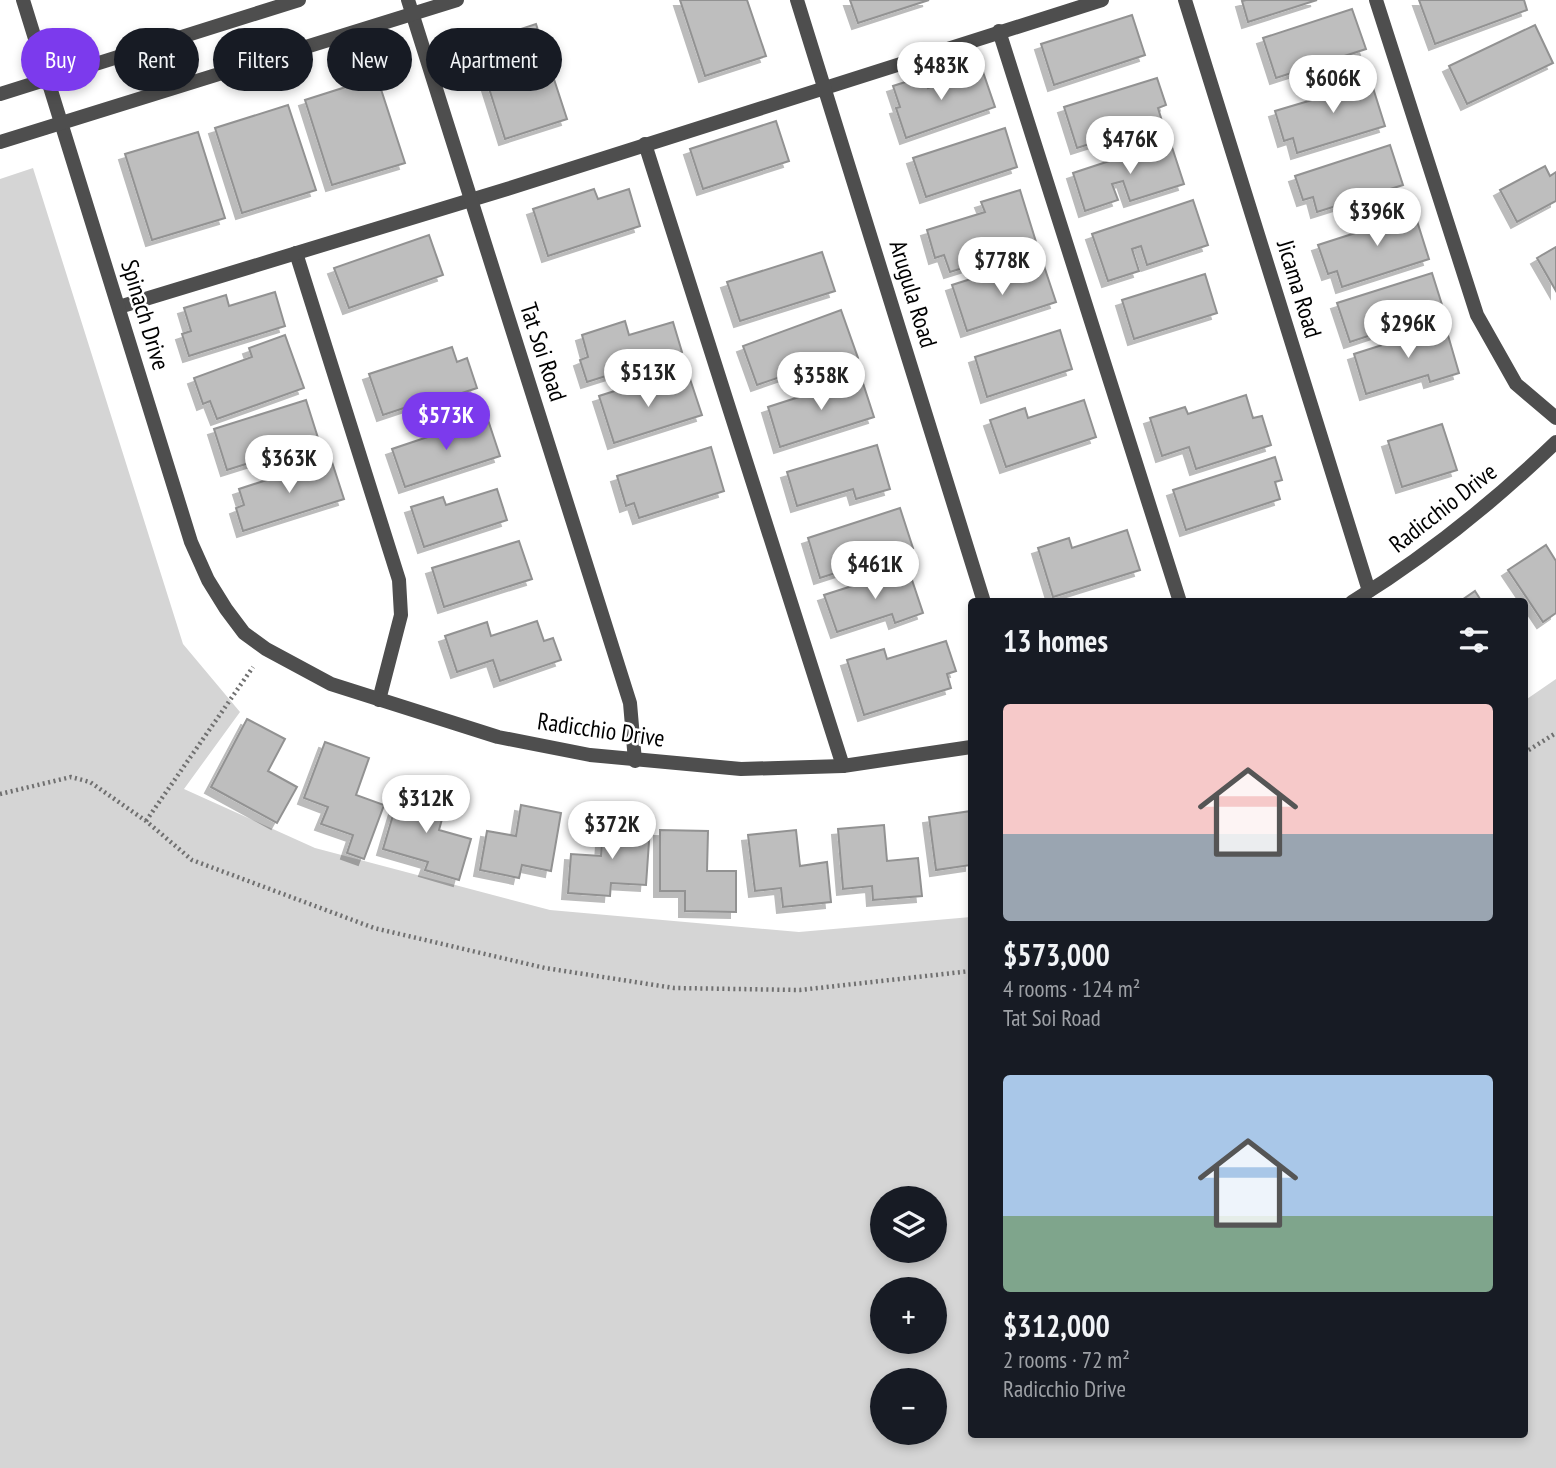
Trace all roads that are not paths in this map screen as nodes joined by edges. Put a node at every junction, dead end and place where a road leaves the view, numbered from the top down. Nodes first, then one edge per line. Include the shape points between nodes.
1 (23, 0) edge
2 (299, 0) edge
3 (457, 0) edge
4 (797, 0) edge
5 (1102, 0) edge
6 (1185, 0) edge
7 (1376, 0) edge
8 (410, 7) edge
9 (32, 28) edge
10 (999, 31) junction
11 (100, 63) edge
12 (21, 88) edge
13 (825, 88) junction
14 (51, 91) edge
15 (0, 94) edge
16 (61, 123) junction
17 (0, 142) edge
18 (645, 144) junction
19 (471, 200) junction
20 (296, 253) junction
21 (119, 307) junction
22 (1556, 418) edge
23 (1556, 442) edge
24 (1370, 591) junction
25 (983, 598) edge
26 (1179, 598) edge
27 (1359, 598) edge
28 (244, 633) joint
29 (379, 700) junction
30 (968, 747) edge
31 (635, 761) junction
32 (843, 766) junction

1 - 9 street, Spinach Drive
2 - 11 street
3 - 8 street
4 - 13 street, Arugula Road
5 - 10 street
6 - 24 street, Jicama Road
7 - 22 street via 1477,315 1516,384
8 - 16 street
8 - 19 street, Tat Soi Road
10 - 13 street
10 - 26 street
12 - 15 street
13 - 18 street
13 - 25 street, Arugula Road
14 - 16 street, Spinach Drive
16 - 17 street
16 - 21 street, Spinach Drive
18 - 19 street
18 - 32 street
19 - 20 street
19 - 31 street, Tat Soi Road via 630,703
20 - 21 street
20 - 29 street via 399,580 401,615
21 - 28 street, Spinach Drive via 191,542 208,580
23 - 24 street, Radicchio Drive via 1507,488
24 - 27 street, Radicchio Drive
28 - 29 street, Radicchio Drive via 331,684
29 - 31 street, Radicchio Drive via 498,737
30 - 32 street, Radicchio Drive
31 - 32 street, Radicchio Drive via 741,769

